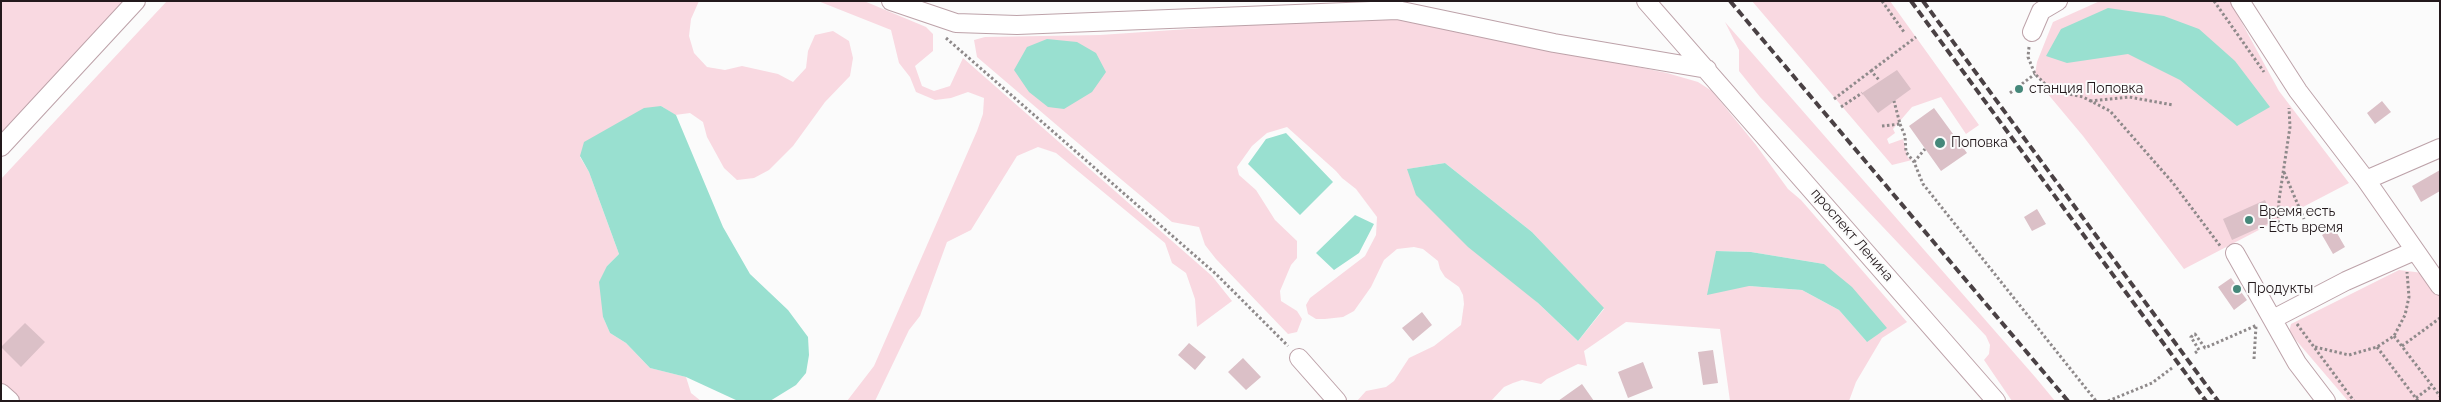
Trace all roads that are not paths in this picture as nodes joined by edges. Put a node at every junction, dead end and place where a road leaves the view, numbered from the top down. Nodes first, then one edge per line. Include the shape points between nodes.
1 (136, 1) edge
2 (891, 1) edge
3 (1646, 1) edge
4 (2058, 1) edge
5 (2240, 1) edge
6 (2032, 32) road end
7 (1706, 69) junction
8 (1, 147) edge
9 (2440, 148) edge
10 (2366, 180) junction
11 (2235, 253) road end
12 (2408, 253) junction
13 (2440, 286) edge
14 (2281, 315) junction
15 (1299, 358) road end
16 (1, 393) edge
17 (10, 401) edge
18 (1337, 401) edge
19 (1996, 401) edge
20 (2326, 401) edge

1 - 8 street
2 - 7 street via 956,23 1017,25 1398,10 1554,43
3 - 7 street, проспект Ленина
4 - 6 street via 2041,11
5 - 10 street via 2298,91
7 - 19 street, проспект Ленина
9 - 10 street
10 - 12 street
11 - 14 street
12 - 13 street
12 - 14 street
14 - 20 street via 2297,363
15 - 18 street
16 - 17 street

